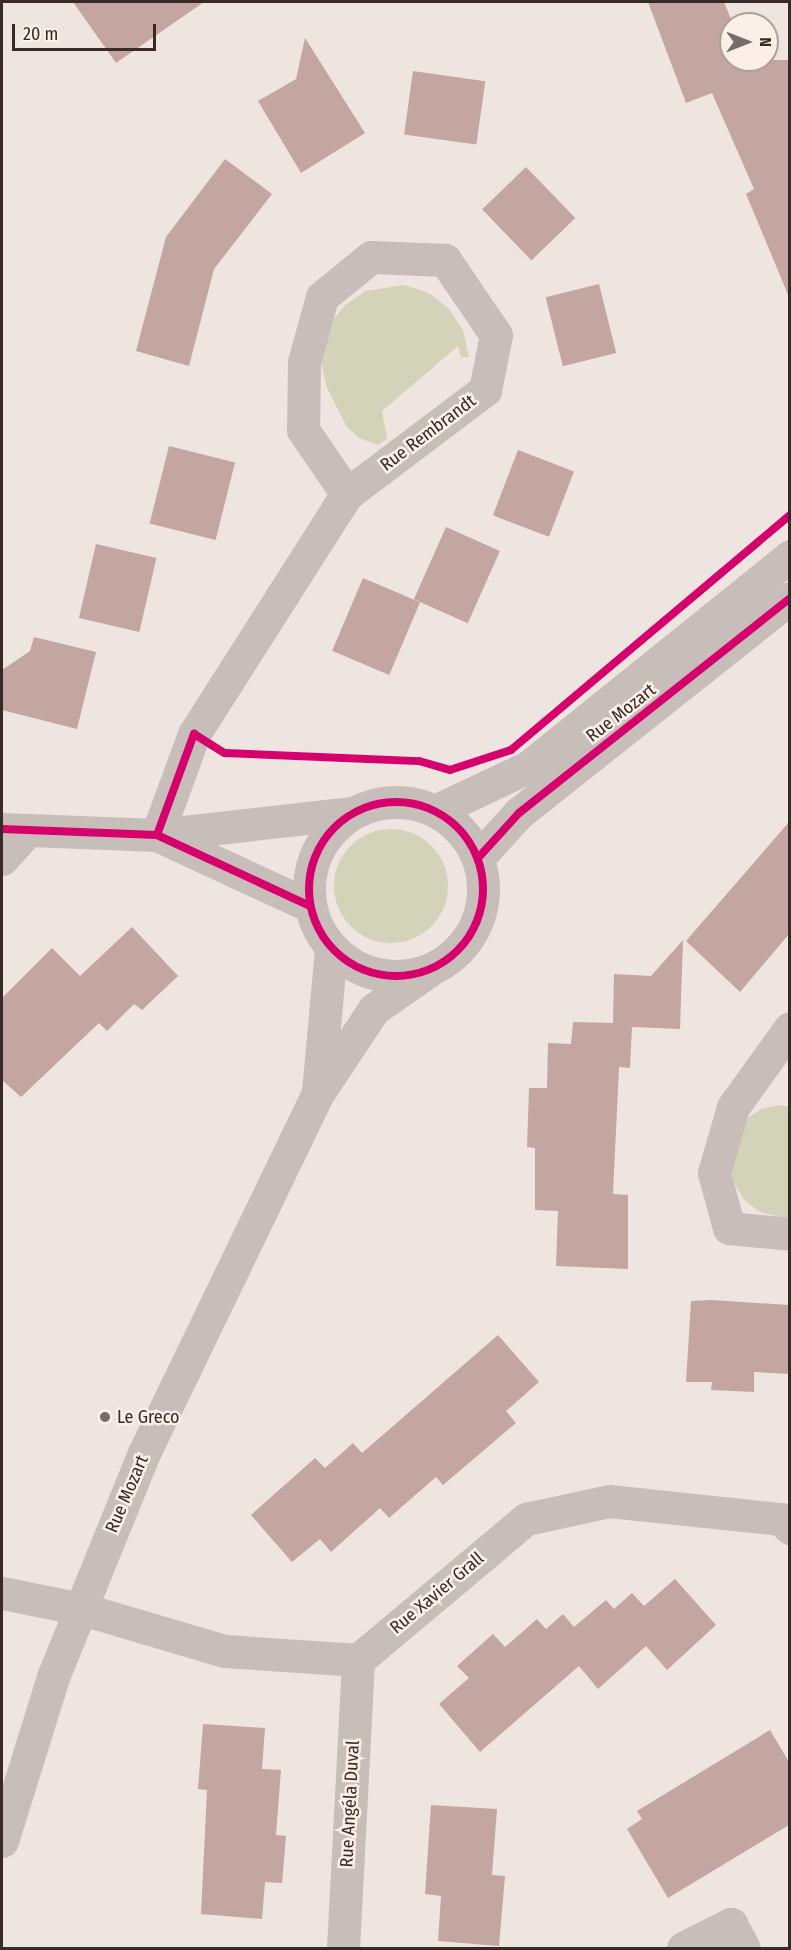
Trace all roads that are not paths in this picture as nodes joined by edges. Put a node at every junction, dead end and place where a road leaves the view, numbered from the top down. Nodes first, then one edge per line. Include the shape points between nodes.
1 (347, 494) junction
2 (789, 556) edge
3 (789, 598) edge
4 (437, 810) junction
5 (350, 813) junction
6 (15, 830) edge
7 (157, 836) junction
8 (478, 858) junction
9 (2, 859) edge
10 (308, 905) junction
11 (331, 950) junction
12 (430, 970) junction
13 (785, 1040) edge
14 (317, 1095) junction
15 (789, 1234) edge
16 (789, 1528) edge
17 (2, 1593) edge
18 (82, 1609) junction
19 (358, 1660) junction
20 (2, 1841) edge
21 (343, 1948) edge
22 (683, 1948) edge
23 (744, 1948) edge

1 - 1 street, Rue Rembrandt via 486,390 496,335 446,260 371,257 322,297 304,362 303,430
1 - 7 street, Rue Rembrandt via 194,734
2 - 4 street, Rue Mozart via 528,767
3 - 8 street, Rue Mozart via 519,813
4 - 5 street via 408,801 377,802
4 - 8 street via 461,831
5 - 7 street
5 - 10 street via 313,854
6 - 7 street
6 - 9 street
7 - 10 street
8 - 12 street via 483,885 481,911 470,936 453,956
10 - 11 street via 316,929
11 - 12 street via 360,970 395,977
11 - 14 street, Rue Mozart
12 - 14 street, Rue Mozart via 374,1009
13 - 15 street via 733,1107 714,1173 729,1228
14 - 18 street, Rue Mozart via 144,1453
16 - 19 street, Rue Xavier Grall via 781,1519 609,1501 526,1519
17 - 18 street
18 - 19 street via 225,1650
18 - 20 street, Rue Mozart via 53,1677
19 - 21 street, Rue Angéla Duval
22 - 23 street via 731,1924

